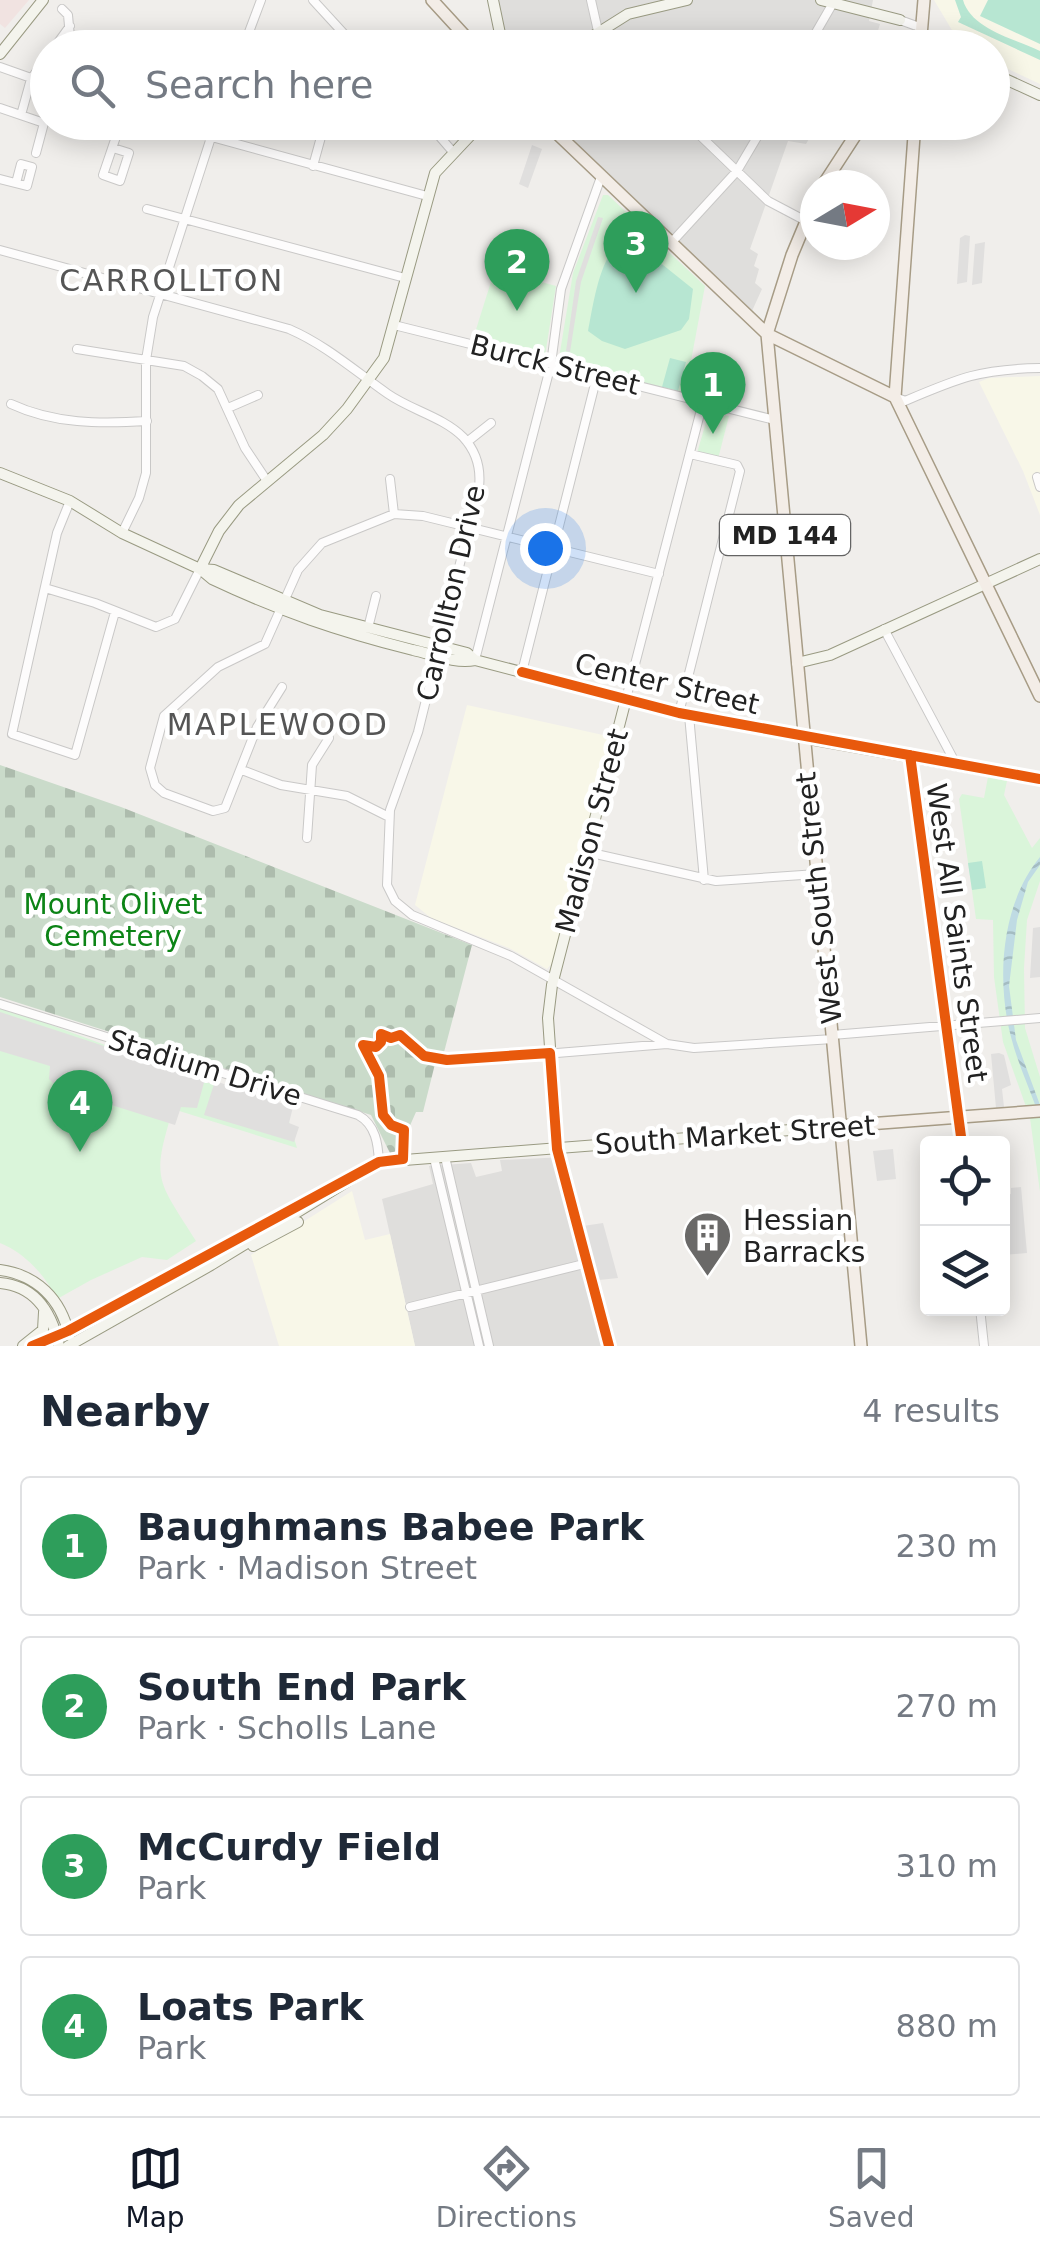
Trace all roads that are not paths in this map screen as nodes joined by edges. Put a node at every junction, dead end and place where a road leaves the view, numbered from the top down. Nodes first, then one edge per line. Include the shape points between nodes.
1 (43, 0) edge
2 (261, 0) edge
3 (313, 0) edge
4 (432, 0) edge
5 (493, 0) edge
6 (592, 0) edge
7 (683, 0) edge
8 (924, 0) edge
9 (827, 1) edge
10 (62, 9) dead end
11 (900, 20) joint
12 (70, 26) junction
13 (922, 28) joint
14 (67, 30) edge
15 (70, 30) edge
16 (250, 30) edge
17 (340, 30) edge
18 (460, 30) edge
19 (499, 30) edge
20 (598, 30) edge
21 (600, 30) edge
22 (815, 30) edge
23 (0, 54) edge
24 (0, 67) edge
25 (30, 79) edge
26 (1010, 81) edge
27 (30, 83) edge
28 (1040, 95) edge
29 (0, 108) edge
30 (21, 115) junction
31 (30, 118) edge
32 (40, 140) edge
33 (115, 140) edge
34 (210, 140) edge
35 (218, 140) edge
36 (320, 140) edge
37 (443, 140) edge
38 (466, 140) edge
39 (563, 140) edge
40 (705, 140) edge
41 (755, 140) edge
42 (853, 140) edge
43 (914, 140) edge
44 (112, 148) dead end
45 (454, 152) junction
46 (36, 154) dead end
47 (313, 166) junction
48 (834, 170) edge
49 (737, 171) junction
50 (601, 177) junction
51 (0, 179) edge
52 (16, 183) dead end
53 (427, 196) junction
54 (147, 210) dead end
55 (800, 218) edge
56 (183, 219) junction
57 (800, 238) edge
58 (671, 243) junction
59 (0, 250) edge
60 (405, 278) junction
61 (160, 293) junction
62 (394, 324) junction
63 (767, 334) junction
64 (77, 349) dead end
65 (146, 360) junction
66 (551, 364) junction
67 (1040, 368) edge
68 (597, 376) junction
69 (370, 380) junction
70 (258, 395) dead end
71 (895, 397) junction
72 (703, 402) junction
73 (11, 404) dead end
74 (228, 408) junction
75 (775, 420) junction
76 (147, 421) junction
77 (491, 423) dead end
78 (467, 442) junction
79 (690, 454) junction
80 (0, 473) edge
81 (1037, 476) dead end
82 (390, 479) dead end
83 (267, 481) junction
84 (1040, 487) edge
85 (70, 501) junction
86 (394, 514) junction
87 (470, 526) junction
88 (122, 533) junction
89 (506, 535) junction
90 (554, 548) junction
91 (1040, 559) edge
92 (200, 568) junction
93 (659, 574) junction
94 (985, 584) junction
95 (44, 588) junction
96 (376, 596) dead end
97 (282, 606) junction
98 (115, 612) junction
99 (884, 629) junction
100 (367, 633) junction
101 (438, 651) junction
102 (475, 660) junction
103 (796, 663) junction
104 (522, 672) junction
105 (282, 687) dead end
106 (1040, 696) edge
107 (626, 699) junction
108 (684, 714) junction
109 (803, 737) junction
110 (329, 738) dead end
111 (910, 755) junction
112 (956, 764) junction
113 (242, 770) junction
114 (1040, 779) edge
115 (310, 788) junction
116 (389, 817) junction
117 (307, 838) dead end
118 (587, 852) junction
119 (816, 874) junction
120 (704, 880) junction
121 (553, 979) junction
122 (0, 1004) edge
123 (1040, 1018) edge
124 (947, 1026) junction
125 (832, 1037) junction
126 (667, 1044) junction
127 (550, 1053) junction
128 (424, 1056) dead end
129 (1038, 1112) edge
130 (959, 1118) junction
131 (841, 1126) junction
132 (961, 1136) edge
133 (557, 1148) junction
134 (440, 1157) junction
135 (379, 1162) junction
136 (319, 1198) junction
137 (298, 1222) dead end
138 (588, 1263) junction
139 (211, 1265) junction
140 (0, 1270) edge
141 (0, 1283) edge
142 (471, 1291) junction
143 (43, 1306) junction
144 (410, 1306) dead end
145 (981, 1316) edge
146 (61, 1338) edge
147 (23, 1346) edge
148 (32, 1346) edge
149 (70, 1346) edge
150 (479, 1346) edge
151 (489, 1346) edge
152 (609, 1346) edge
153 (861, 1346) edge
154 (984, 1346) edge

1 - 23 street
2 - 16 street
3 - 17 street
4 - 18 main road
5 - 19 street
6 - 20 street
7 - 21 street
8 - 13 main road
9 - 11 street
9 - 22 street
10 - 12 street
11 - 13 street
12 - 14 street
12 - 15 street
24 - 25 street
26 - 28 street
27 - 30 street
29 - 30 street
30 - 31 street
32 - 46 street
33 - 44 street
34 - 56 street
35 - 47 street
36 - 47 street
37 - 45 street
38 - 45 street
39 - 50 main road
40 - 49 street
41 - 49 street
42 - 48 main road
43 - 71 main road
45 - 53 street via 435,173
47 - 53 street
49 - 55 street via 768,201
49 - 58 street
50 - 58 main road
50 - 66 street via 561,290
51 - 52 street
53 - 60 street
54 - 56 street
56 - 60 street
56 - 61 street
57 - 63 main road, West South Street / MD 144
58 - 63 main road
59 - 61 street, Carrollton Drive
60 - 62 street
61 - 65 street
61 - 69 street, Carrollton Drive via 290,329
62 - 66 street, Burck Street
62 - 69 street
63 - 71 main road
63 - 75 main road, West South Street / MD 144
64 - 65 street
65 - 74 street via 202,376
65 - 76 street
66 - 68 street, Burck Street
66 - 89 street
67 - 71 street via 970,374 905,401
68 - 72 street, Burck Street
68 - 90 street
69 - 78 street, Carrollton Drive
69 - 83 street via 323,436
70 - 74 street
71 - 94 main road
72 - 75 street, Burck Street
72 - 79 street, Madison Street
73 - 76 street via 92,424
74 - 83 street
75 - 103 main road, West South Street / MD 144
76 - 88 street via 146,473
77 - 78 street
78 - 87 street, Carrollton Drive via 480,476
79 - 93 street, Madison Street
79 - 108 street via 740,471
80 - 85 street, Center Street
81 - 84 street
82 - 86 street
83 - 92 street via 229,516
85 - 88 street, Center Street
85 - 95 street
86 - 87 street
86 - 97 street via 316,548
87 - 89 street
87 - 101 street, Carrollton Drive
88 - 92 street, Center Street
89 - 90 street
89 - 102 street
90 - 93 street
90 - 104 street
91 - 94 street
92 - 97 street, Center Street
92 - 98 street via 167,624
93 - 107 street, Madison Street
94 - 99 street
94 - 106 main road
95 - 98 street
95 - 98 street via 12,734 76,755
96 - 100 street
97 - 100 street, Center Street
97 - 113 street via 261,648 218,667 166,712 150,768 162,792 217,812 227,805
99 - 103 street
99 - 112 street
100 - 101 street, Center Street
101 - 102 street, Center Street
101 - 116 street, Carrollton Drive
102 - 104 street, Center Street
103 - 109 main road, West South Street / MD 144
104 - 107 street, Center Street
105 - 113 street via 256,727
107 - 108 street, Center Street
107 - 118 street, Madison Street
108 - 109 street, Center Street
108 - 120 street
109 - 111 main road
109 - 119 main road, West South Street / MD 144
110 - 115 street via 316,754
111 - 112 main road
111 - 124 street, West All Saints Street
112 - 114 main road
113 - 115 street
115 - 116 street via 347,796
115 - 117 street
116 - 121 street, Carrollton Drive via 385,873 404,910
118 - 120 street
118 - 121 street, Madison Street
119 - 120 street
119 - 125 main road, West South Street / MD 144
121 - 126 street
121 - 127 street, Madison Street
122 - 135 street, Stadium Drive via 358,1115 374,1131
123 - 124 street
124 - 125 street
124 - 130 street, West All Saints Street
125 - 126 street via 694,1048
125 - 131 main road, West South Street / MD 144
126 - 127 street
127 - 128 street via 470,1060
127 - 133 street, Madison Street
129 - 130 main road, South Market Street
130 - 131 main road, South Market Street
130 - 132 street, West All Saints Street
131 - 133 street, South Market Street
131 - 153 main road, MD 144
133 - 134 street, South Market Street
133 - 138 street, Madison Street
134 - 135 street, South Market Street
134 - 142 street
135 - 136 street, South Market Street
136 - 139 street, South Market Street
136 - 146 street, South Market Street
137 - 139 street
138 - 142 street
138 - 152 street, Madison Street
139 - 149 street, South Market Street
140 - 146 street via 42,1286 61,1311
141 - 143 street via 22,1287
142 - 144 street
142 - 150 street
142 - 151 street
143 - 146 street
143 - 147 street via 43,1330
145 - 154 street
146 - 148 street, South Market Street
146 - 149 street

